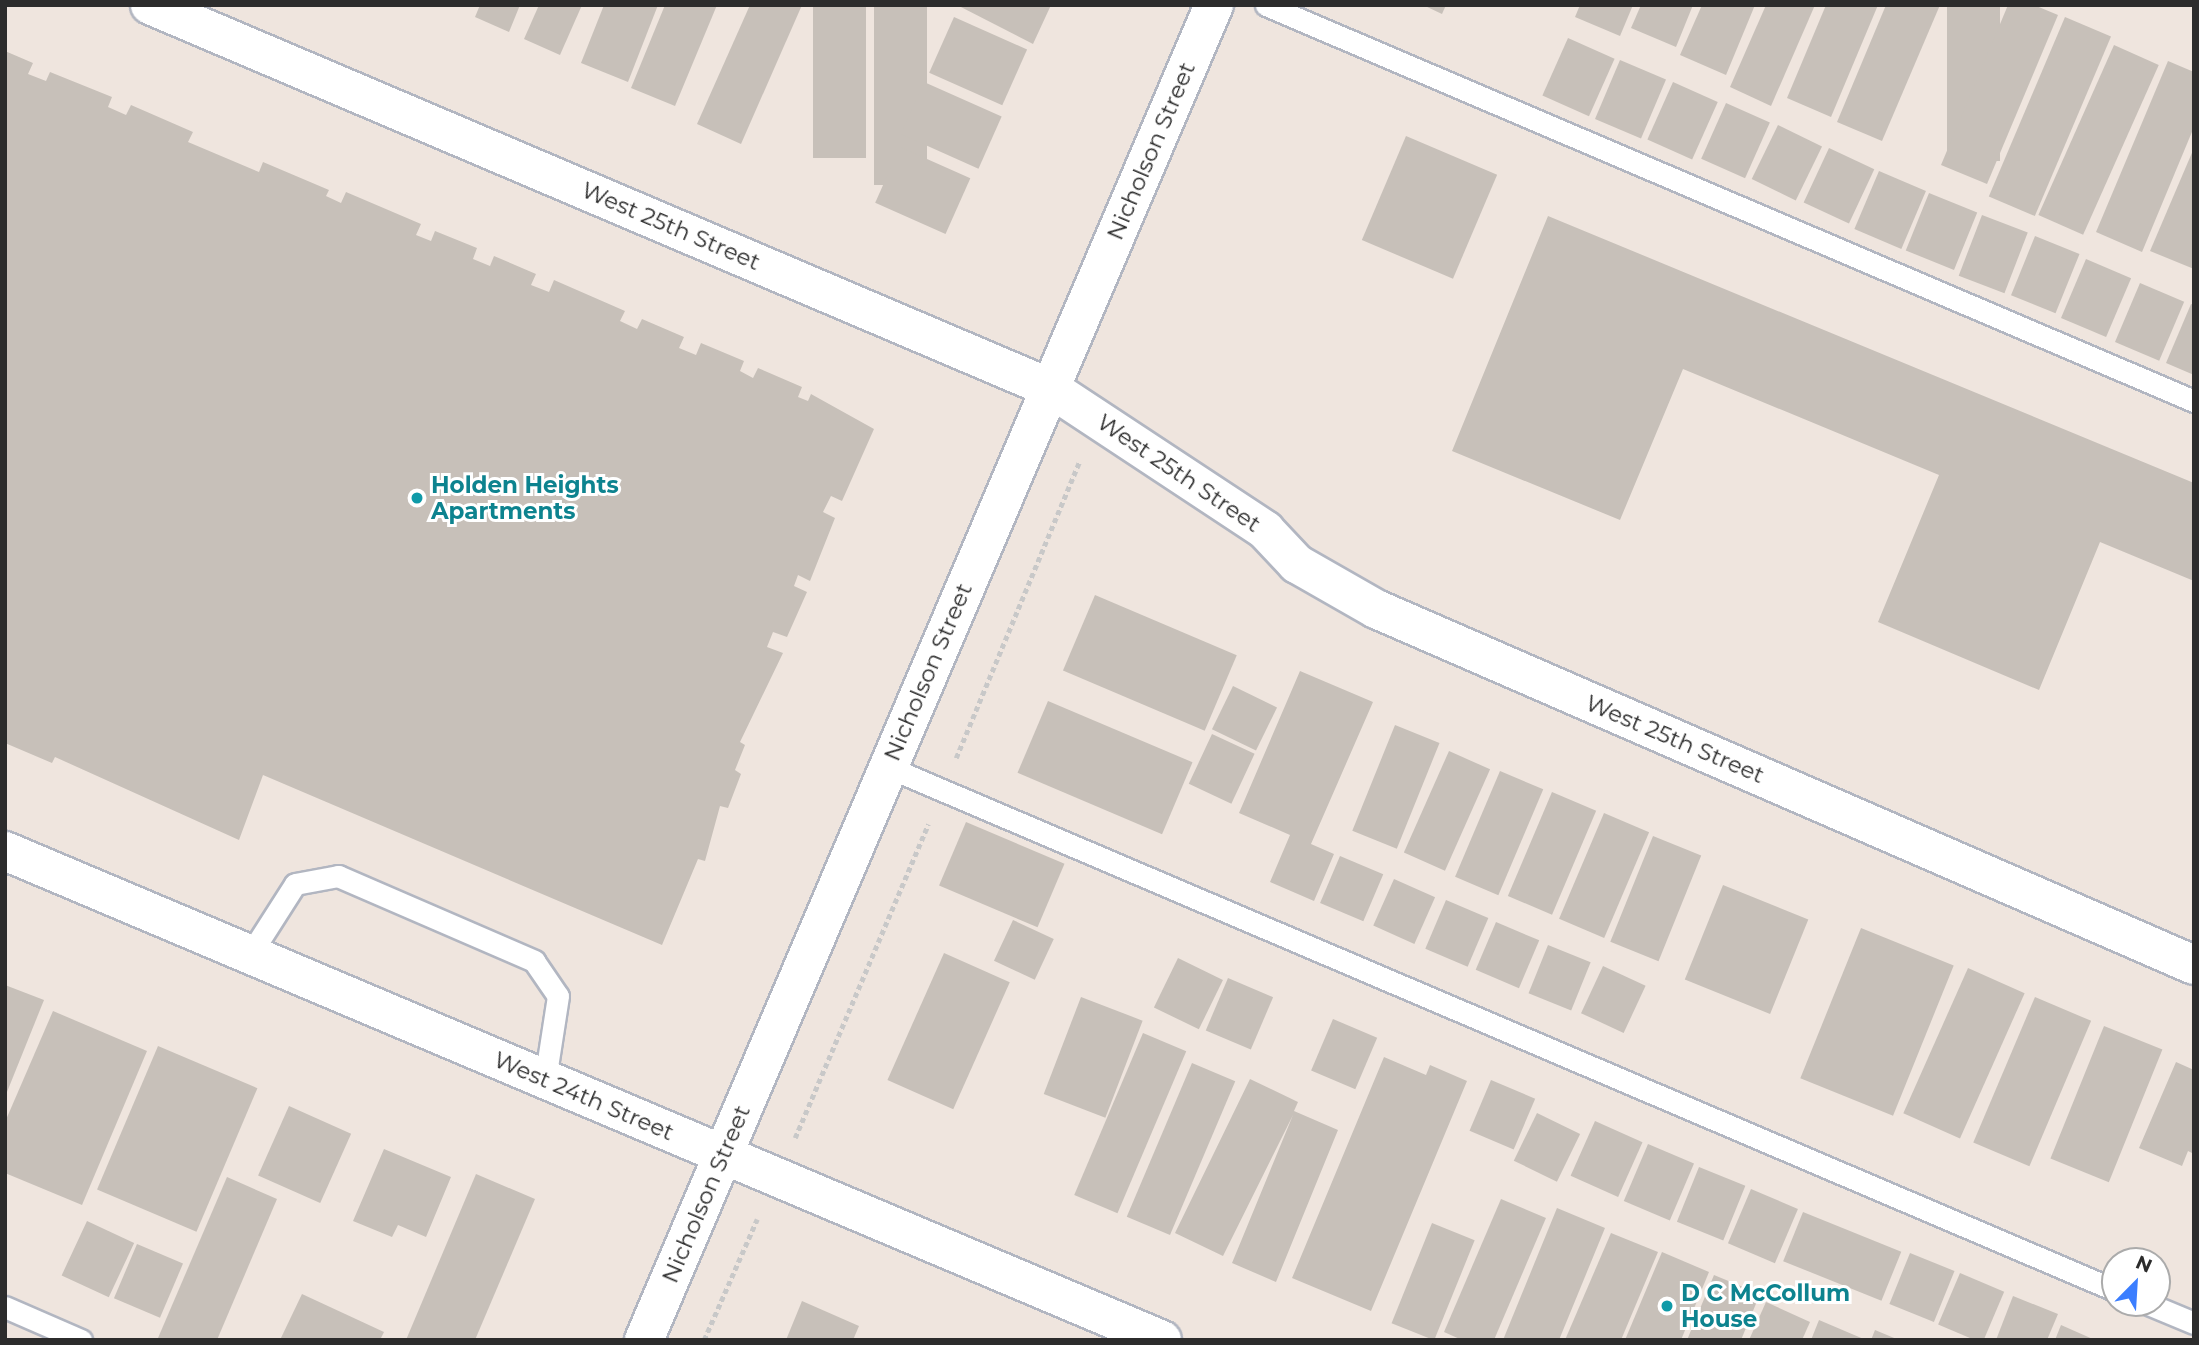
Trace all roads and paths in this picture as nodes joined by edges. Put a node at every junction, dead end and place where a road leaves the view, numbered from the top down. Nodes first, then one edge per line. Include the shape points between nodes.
1 (150, 5) edge
2 (1214, 5) edge
3 (1266, 5) edge
4 (1050, 388) junction
5 (2194, 401) edge
6 (1083, 446) dead end
7 (888, 767) junction
8 (951, 767) dead end
9 (931, 816) dead end
10 (5, 851) edge
11 (249, 956) junction
12 (2194, 965) edge
13 (545, 1080) junction
14 (792, 1145) dead end
15 (723, 1154) junction
16 (761, 1210) dead end
17 (2101, 1284) edge
18 (5, 1307) edge
19 (2171, 1313) edge
20 (2194, 1323) edge
21 (81, 1340) edge
22 (644, 1340) edge
23 (704, 1340) edge
24 (1162, 1340) edge

1 - 4 street, West 25th Street
2 - 4 street, Nicholson Street
3 - 5 lane
4 - 7 street, Nicholson Street
4 - 12 street, West 25th Street via 1265,530 1297,564 1376,609
6 - 8 path
7 - 15 street, Nicholson Street
7 - 17 lane
9 - 14 path
10 - 11 street, West 24th Street
11 - 13 street, West 24th Street
11 - 13 lane via 295,884 338,876 534,961 558,996
13 - 15 street, West 24th Street
15 - 22 street, Nicholson Street
15 - 24 street, West 24th Street
16 - 23 path
18 - 21 lane
19 - 20 lane

